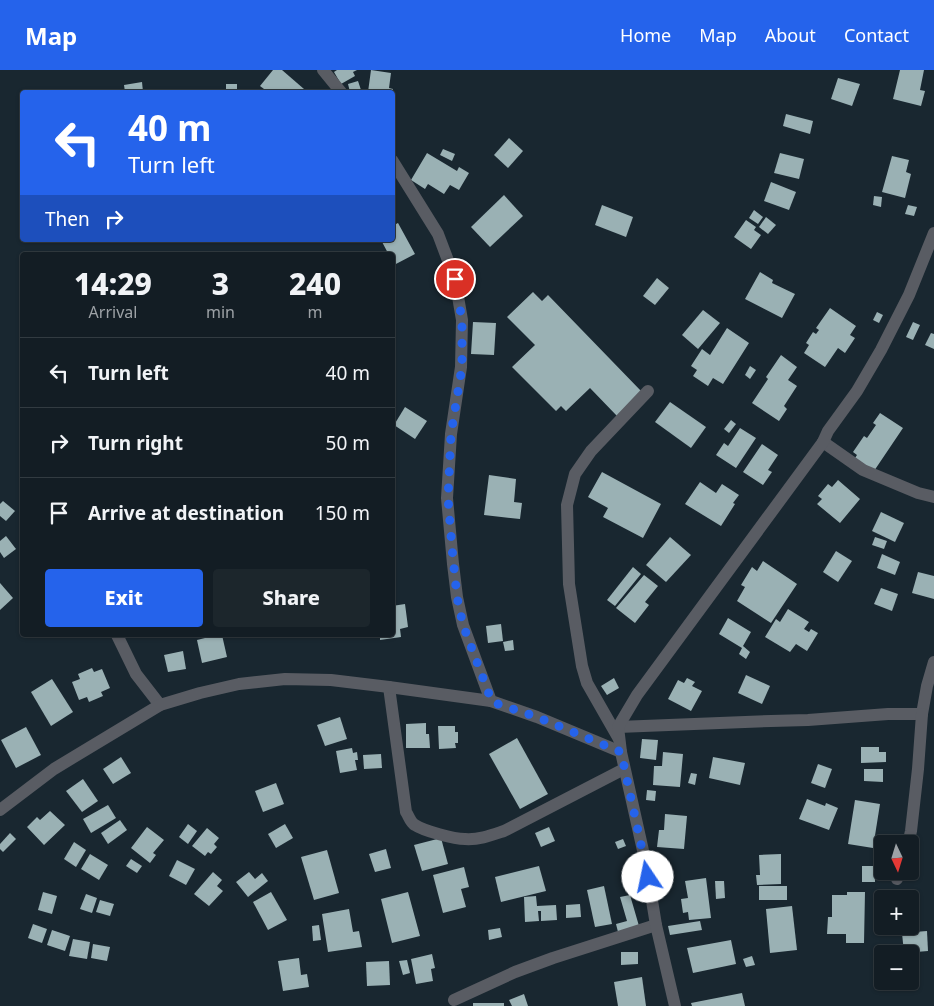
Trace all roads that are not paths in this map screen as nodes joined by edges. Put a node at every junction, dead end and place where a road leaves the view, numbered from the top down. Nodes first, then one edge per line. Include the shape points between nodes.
1 (323, 70) edge
2 (339, 90) edge
3 (395, 165) edge
4 (934, 233) edge
5 (648, 391) dead end
6 (823, 442) junction
7 (934, 497) edge
8 (118, 637) edge
9 (934, 662) edge
10 (389, 687) junction
11 (492, 702) junction
12 (160, 705) junction
13 (922, 714) junction
14 (618, 727) junction
15 (620, 746) junction
16 (624, 769) junction
17 (0, 810) edge
18 (910, 835) edge
19 (656, 925) junction
20 (454, 1000) dead end
21 (675, 1006) edge

1 - 2 street
3 - 11 street via 438,234 455,279 462,320 462,367 451,434 448,498 452,555 463,625
4 - 6 street via 909,295 881,350
5 - 15 street via 580,466 567,505 569,584 582,666 587,683
6 - 7 street via 863,470
6 - 14 street via 637,694
8 - 12 street via 136,674
9 - 13 street
10 - 11 street
10 - 12 street via 331,680 285,679 239,684
10 - 16 street via 406,812 415,825 436,833 465,839 487,837
11 - 15 street
12 - 17 street via 54,769
13 - 14 street
13 - 18 street
14 - 15 street
15 - 16 street
16 - 19 street
19 - 20 street via 515,972
19 - 21 street

